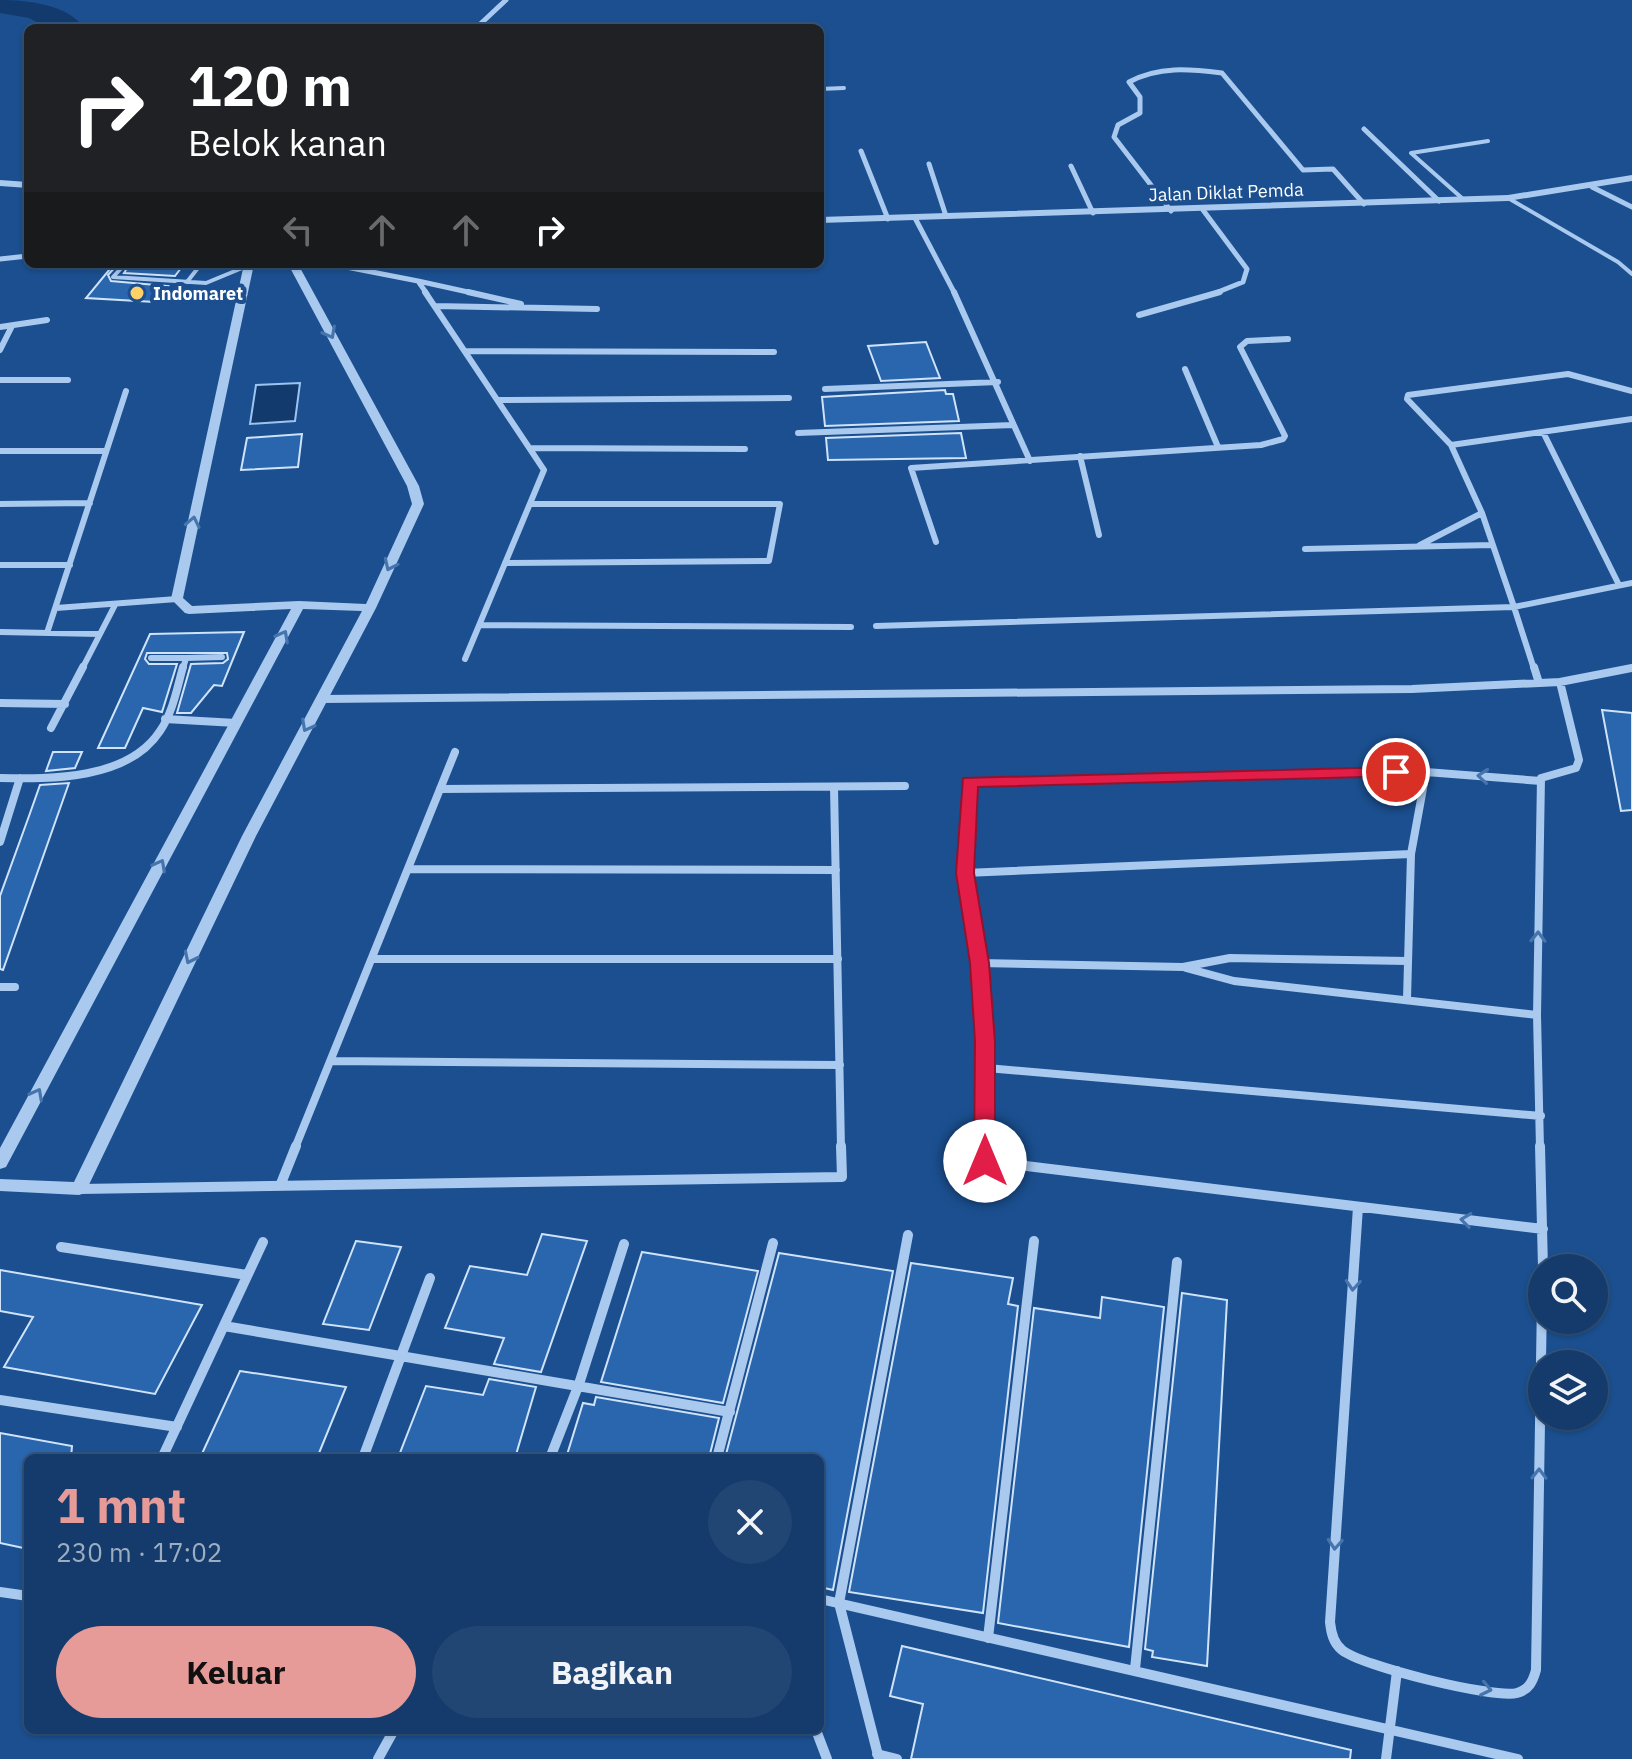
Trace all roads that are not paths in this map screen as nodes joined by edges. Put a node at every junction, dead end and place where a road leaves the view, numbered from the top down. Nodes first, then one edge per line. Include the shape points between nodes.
1 (506, 0) edge
2 (480, 24) edge
3 (844, 88) dead end
4 (824, 89) edge
5 (1364, 129) dead end
6 (1488, 141) dead end
7 (861, 151) dead end
8 (929, 164) dead end
9 (1071, 166) dead end
10 (1632, 178) edge
11 (0, 183) edge
12 (24, 185) edge
13 (1592, 187) junction
14 (1508, 198) junction
15 (1463, 199) junction
16 (1439, 201) junction
17 (1364, 204) junction
18 (1632, 207) edge
19 (1203, 210) junction
20 (1171, 211) junction
21 (1093, 213) junction
22 (946, 216) junction
23 (915, 218) junction
24 (888, 219) junction
25 (824, 220) edge
26 (24, 256) edge
27 (0, 259) edge
28 (121, 268) edge
29 (198, 268) edge
30 (241, 268) edge
31 (247, 268) edge
32 (295, 268) edge
33 (351, 268) edge
34 (1632, 274) edge
35 (418, 281) junction
36 (187, 282) junction
37 (435, 306) junction
38 (542, 308) junction
39 (597, 309) dead end
40 (1139, 315) dead end
41 (47, 320) dead end
42 (12, 326) junction
43 (0, 327) edge
44 (1288, 339) dead end
45 (0, 350) edge
46 (465, 351) junction
47 (774, 352) dead end
48 (1185, 369) dead end
49 (0, 380) edge
50 (68, 380) dead end
51 (998, 382) junction
52 (825, 389) dead end
53 (126, 391) dead end
54 (1632, 391) edge
55 (789, 398) dead end
56 (498, 400) junction
57 (1632, 419) edge
58 (1013, 425) junction
59 (1543, 432) junction
60 (798, 433) dead end
61 (1451, 445) junction
62 (1218, 447) junction
63 (530, 448) junction
64 (745, 449) dead end
65 (0, 451) edge
66 (106, 451) junction
67 (1080, 456) junction
68 (1030, 461) junction
69 (90, 503) junction
70 (0, 504) edge
71 (530, 504) junction
72 (1482, 513) junction
73 (1099, 535) dead end
74 (936, 542) dead end
75 (1492, 545) junction
76 (1416, 548) junction
77 (1305, 549) dead end
78 (505, 563) junction
79 (0, 565) edge
80 (70, 565) junction
81 (1632, 583) edge
82 (1619, 585) junction
83 (177, 599) junction
84 (115, 605) junction
85 (306, 605) junction
86 (363, 607) junction
87 (1514, 607) junction
88 (56, 608) junction
89 (480, 625) junction
90 (876, 626) dead end
91 (851, 627) dead end
92 (0, 632) edge
93 (47, 633) junction
94 (99, 634) junction
95 (222, 657) dead end
96 (151, 658) dead end
97 (186, 658) junction
98 (465, 659) dead end
99 (1632, 668) edge
100 (1560, 682) junction
101 (1539, 683) junction
102 (322, 699) junction
103 (0, 703) edge
104 (65, 704) junction
105 (165, 719) junction
106 (236, 723) junction
107 (51, 728) dead end
108 (455, 752) dead end
109 (1426, 772) junction
110 (0, 778) edge
111 (20, 778) junction
112 (1541, 781) junction
113 (905, 786) dead end
114 (834, 787) junction
115 (440, 789) junction
116 (0, 842) edge
117 (1411, 854) junction
118 (408, 869) junction
119 (836, 870) junction
120 (965, 873) junction
121 (372, 959) junction
122 (838, 959) junction
123 (1408, 961) junction
124 (979, 963) junction
125 (1183, 967) junction
126 (0, 987) edge
127 (15, 987) dead end
128 (1407, 999) junction
129 (1537, 1015) junction
130 (331, 1061) junction
131 (840, 1065) junction
132 (987, 1068) junction
133 (1541, 1116) junction
134 (0, 1163) edge
135 (3, 1185) edge
136 (280, 1186) junction
137 (79, 1189) junction
138 (1358, 1207) junction
139 (1543, 1229) junction
140 (908, 1235) dead end
141 (1034, 1241) dead end
142 (263, 1242) dead end
143 (773, 1243) dead end
144 (624, 1244) dead end
145 (61, 1247) dead end
146 (1543, 1254) edge
147 (1177, 1262) dead end
148 (247, 1275) junction
149 (430, 1278) dead end
150 (224, 1326) junction
151 (1541, 1334) edge
152 (404, 1354) junction
153 (579, 1384) junction
154 (0, 1400) edge
155 (730, 1412) junction
156 (177, 1427) junction
157 (164, 1454) edge
158 (365, 1454) edge
159 (552, 1454) edge
160 (718, 1454) edge
161 (0, 1592) edge
162 (24, 1595) edge
163 (824, 1600) edge
164 (839, 1603) junction
165 (988, 1638) junction
166 (1135, 1669) junction
167 (1397, 1671) junction
168 (1388, 1728) junction
169 (392, 1734) edge
170 (818, 1734) edge
171 (878, 1757) edge
172 (378, 1759) edge
173 (827, 1759) edge
174 (897, 1759) edge
175 (1386, 1759) edge
176 (1518, 1759) edge

1 - 2 street
3 - 4 lane
5 - 16 street
6 - 15 lane via 1411,153
7 - 24 street
8 - 22 street
9 - 21 street
10 - 13 street, Jalan Diklat Pemda
11 - 12 street
13 - 14 street, Jalan Diklat Pemda
13 - 18 street
14 - 15 street, Jalan Diklat Pemda
14 - 34 lane
15 - 16 street, Jalan Diklat Pemda
16 - 17 street, Jalan Diklat Pemda
17 - 19 street, Jalan Diklat Pemda
17 - 20 street via 1333,169 1303,170 1222,73 1177,67 1129,82 1140,97 1140,113 1118,125 1114,137
19 - 20 street, Jalan Diklat Pemda
19 - 40 street via 1247,269 1243,282
20 - 21 street, Jalan Diklat Pemda
21 - 22 street, Jalan Diklat Pemda
22 - 23 street, Jalan Diklat Pemda
23 - 24 street, Jalan Diklat Pemda
23 - 51 street
24 - 25 street, Jalan Diklat Pemda
26 - 27 street
28 - 36 lane via 113,277
29 - 36 lane
30 - 36 lane via 206,283
83 -> 31 street
32 -> 86 street via 418,504
33 - 35 street
35 - 37 street
35 - 38 street
37 - 38 street
37 - 46 street
38 - 39 street
41 - 42 street
42 - 43 street
42 - 45 street
44 - 62 street via 1247,341 1240,347 1285,436 1272,443
46 - 47 street
46 - 56 street
48 - 62 street
49 - 50 street
51 - 52 street
51 - 58 street
53 - 66 street
54 - 61 street via 1568,374 1408,395
55 - 56 street
56 - 63 street
57 - 59 street
58 - 60 street
58 - 68 street
59 - 61 street
59 - 82 street
61 - 72 street
62 - 67 street
63 - 64 street
63 - 71 street via 544,470
65 - 66 street
66 - 69 street
67 - 68 street
67 - 73 street
68 - 74 street via 911,468
69 - 70 street
69 - 80 street
71 - 78 street
71 - 78 street via 780,504 769,561
72 - 75 street
72 - 76 street
75 - 76 street
75 - 87 street
76 - 77 street
78 - 89 street
79 - 80 street
80 - 88 street
81 - 82 street
82 - 87 street
83 - 84 street
83 - 85 street via 189,610
84 - 88 street
84 - 94 street
85 - 86 street
106 -> 85 street
86 - 102 street
87 - 90 street
87 - 101 street
88 - 93 street
89 - 91 street
89 - 98 street
92 - 93 street
93 - 94 street
94 - 104 street
95 - 97 street
96 - 97 street
97 - 105 street
99 - 100 street
100 - 101 street
100 - 112 street via 1578,764 1545,774
101 - 102 street via 923,696
102 -> 137 street via 249,836
103 - 104 street
104 - 107 street
105 - 106 street
105 - 111 street via 155,738 115,763 80,775
134 -> 106 street
108 - 115 street
112 -> 109 street
109 - 117 street
109 - 120 street via 970,782
110 - 111 street
111 - 116 street
129 -> 112 street
113 - 114 street
114 - 115 street
114 - 119 street
115 - 118 street
117 - 120 street
117 - 123 street
118 - 119 street
118 - 121 street
119 - 122 street
120 - 124 street
121 - 122 street
121 - 130 street
122 - 131 street
123 - 125 street via 1230,958
123 - 128 street
124 - 125 street
124 - 132 street
125 - 128 street via 1234,981
126 - 127 street
128 - 129 street
129 - 133 street
130 - 131 street
130 - 136 street
131 - 136 street via 842,1177
132 - 133 street
132 - 138 street via 985,1161
133 - 139 street
135 - 137 street
136 - 137 street
139 -> 138 street
138 -> 167 street via 1330,1622 1342,1651
139 - 146 street
140 - 164 street
141 - 165 street
142 - 148 street
143 - 155 street
144 - 153 street
145 - 148 street
147 - 166 street
148 - 150 street
149 - 152 street
150 - 152 street
150 - 156 street
167 -> 151 street via 1508,1694 1529,1687 1534,1678
152 - 153 street
152 - 158 street
153 - 155 street
153 - 159 street
154 - 156 street
155 - 160 street
156 - 157 street
161 - 162 street
163 - 164 street
164 - 165 street
164 - 171 street
165 - 166 street
166 - 168 street
167 - 168 street
168 - 175 street
168 - 176 street
169 - 172 street
170 - 173 street
171 - 174 street

